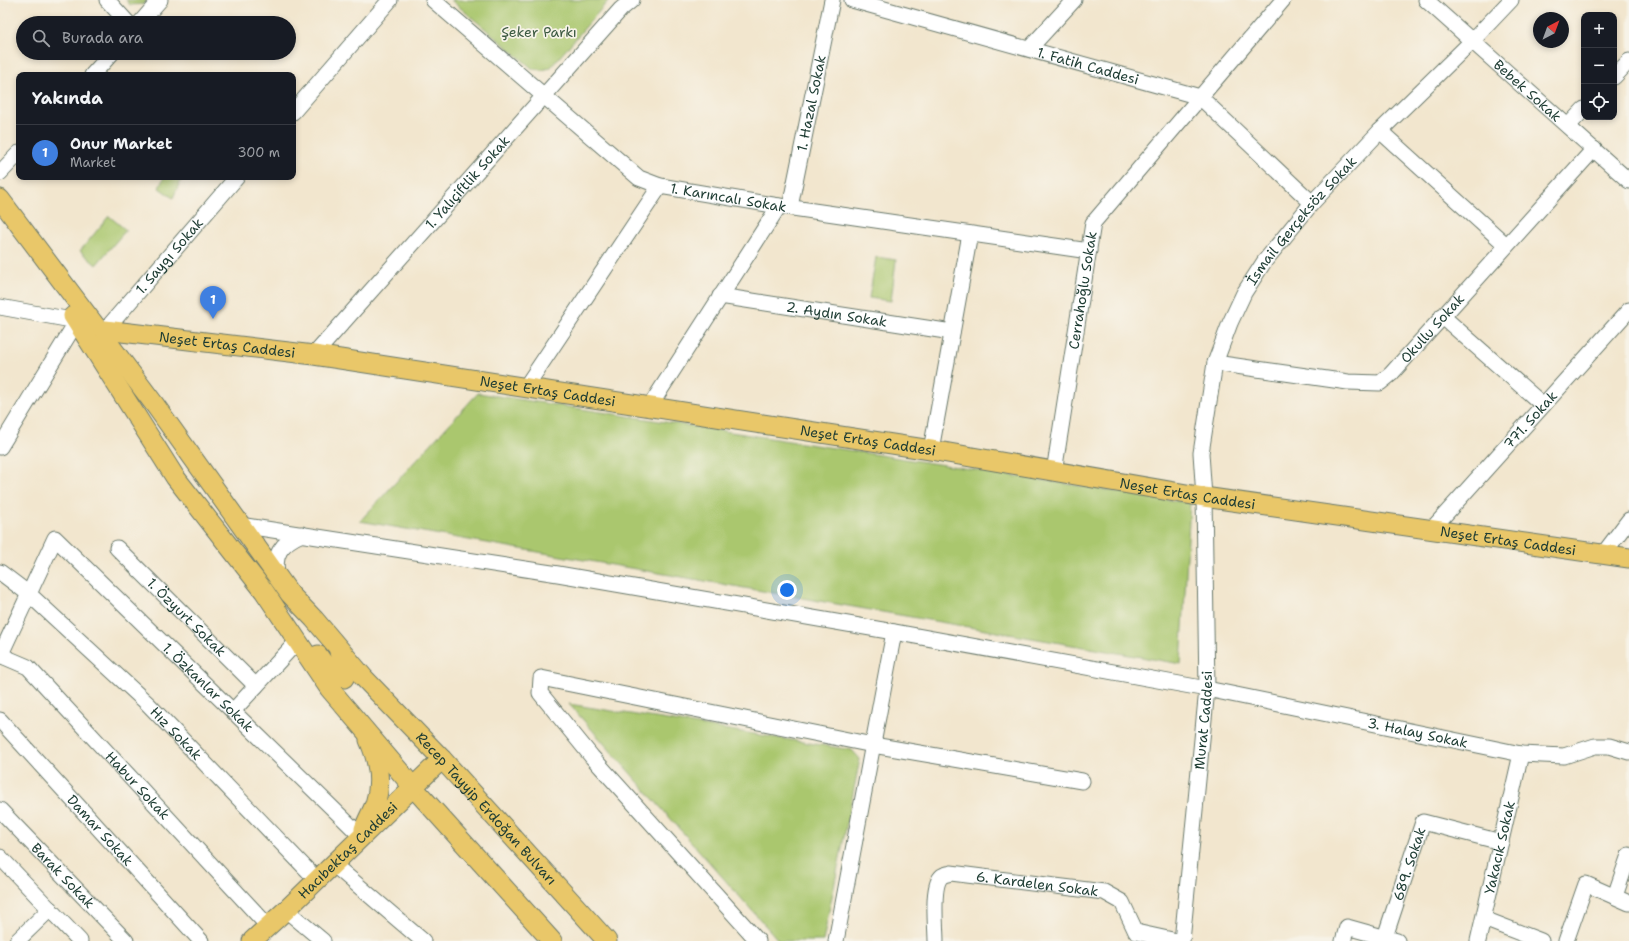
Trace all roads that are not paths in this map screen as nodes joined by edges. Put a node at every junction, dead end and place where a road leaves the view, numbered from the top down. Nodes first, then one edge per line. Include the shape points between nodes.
1 (106, 0) edge
2 (160, 0) edge
3 (390, 0) edge
4 (433, 0) edge
5 (832, 0) edge
6 (852, 0) edge
7 (1074, 0) edge
8 (1283, 0) edge
9 (1426, 0) edge
10 (1511, 0) edge
11 (626, 3) edge
12 (121, 16) edge
13 (146, 16) edge
14 (1472, 41) junction
15 (1029, 49) junction
16 (106, 60) edge
17 (1629, 61) edge
18 (95, 72) edge
19 (1617, 74) edge
20 (544, 97) junction
21 (1200, 97) junction
22 (296, 109) edge
23 (1581, 112) edge
24 (1568, 126) junction
25 (1380, 131) junction
26 (1594, 149) junction
27 (16, 156) edge
28 (0, 174) edge
29 (234, 180) edge
30 (1629, 181) edge
31 (660, 186) junction
32 (0, 199) edge
33 (1312, 203) junction
34 (784, 206) junction
35 (0, 212) edge
36 (970, 234) junction
37 (1506, 245) junction
38 (1089, 251) junction
39 (720, 296) junction
40 (1, 308) edge
41 (1629, 310) edge
42 (1442, 316) junction
43 (77, 321) junction
44 (104, 332) junction
45 (952, 332) junction
46 (314, 355) junction
47 (1215, 363) junction
48 (525, 388) junction
49 (1543, 405) junction
50 (650, 406) junction
51 (0, 447) edge
52 (931, 450) junction
53 (1054, 472) junction
54 (1204, 497) junction
55 (1629, 520) edge
56 (240, 525) junction
57 (1432, 529) junction
58 (302, 534) junction
59 (117, 548) dead end
60 (1604, 553) junction
61 (1629, 558) edge
62 (0, 572) edge
63 (278, 578) junction
64 (29, 594) junction
65 (267, 597) junction
66 (894, 632) junction
67 (292, 648) dead end
68 (339, 649) junction
69 (0, 655) edge
70 (256, 686) junction
71 (1207, 689) junction
72 (233, 711) junction
73 (0, 720) edge
74 (364, 730) junction
75 (873, 745) junction
76 (1629, 752) edge
77 (1521, 754) junction
78 (442, 759) junction
79 (1082, 781) dead end
80 (413, 787) junction
81 (0, 810) edge
82 (361, 836) junction
83 (1501, 842) junction
84 (1629, 855) edge
85 (2, 863) edge
86 (333, 864) junction
87 (317, 880) junction
88 (1614, 896) junction
89 (1629, 903) edge
90 (50, 909) junction
91 (286, 910) junction
92 (1484, 918) junction
93 (268, 926) junction
94 (1391, 939) edge
95 (17, 941) edge
96 (80, 941) edge
97 (126, 941) edge
98 (201, 941) edge
99 (252, 941) edge
100 (323, 941) edge
101 (423, 941) edge
102 (552, 941) edge
103 (608, 941) edge
104 (758, 941) edge
105 (836, 941) edge
106 (936, 941) edge
107 (1177, 941) edge
108 (1182, 941) edge
109 (1343, 941) edge
110 (1478, 941) edge
111 (1541, 941) edge
112 (1566, 941) edge

1 - 12 street
2 - 13 street
3 - 22 street
4 - 20 street, 1. Karıncalı Sokak
5 - 34 street, 1. Hazal Sokak
6 - 15 street, 1. Fatih Caddesi
7 - 15 street
8 - 21 street
9 - 14 street, Bebek Sokak
10 - 14 street, İsmail Gerçeksöz Sokak
11 - 20 street, 1. Yalıçiftlik Sokak
14 - 24 street, Bebek Sokak
14 - 25 street, İsmail Gerçeksöz Sokak
15 - 21 street, 1. Fatih Caddesi
16 - 18 street
17 - 19 street
20 - 31 street, 1. Karıncalı Sokak via 639,178
20 - 46 street, 1. Yalıçiftlik Sokak
21 - 33 street
21 - 38 street, Cerrahoğlu Sokak via 1093,223
23 - 24 street
24 - 26 street, Bebek Sokak
25 - 33 street, İsmail Gerçeksöz Sokak
25 - 37 street
26 - 30 street, Bebek Sokak
26 - 37 street, Okullu Sokak
27 - 28 street
29 - 44 street, 1. Saygı Sokak
31 - 34 street, 1. Karıncalı Sokak
31 - 48 street
32 - 44 main road, Recep Tayyip Erdoğan Bulvarı via 43,253 87,316
33 - 47 street, İsmail Gerçeksöz Sokak via 1264,262 1244,292
34 - 36 street, 1. Karıncalı Sokak
34 - 39 street
35 - 43 main road
36 - 38 street, 1. Karıncalı Sokak
36 - 45 street
37 - 42 street, Okullu Sokak
38 - 53 street, Cerrahoğlu Sokak
39 - 45 street, 2. Aydın Sokak
39 - 50 street
40 - 43 street
41 - 49 street, 771. Sokak
42 - 47 street, Okullu Sokak via 1380,383 1348,382
42 - 49 street
43 - 51 street
43 - 65 main road via 175,477
44 - 46 main road, Neşet Ertaş Caddesi
44 - 56 main road, Recep Tayyip Erdoğan Bulvarı
45 - 52 street
46 - 48 main road, Neşet Ertaş Caddesi
47 - 54 street, İsmail Gerçeksöz Sokak via 1201,453
48 - 50 main road, Neşet Ertaş Caddesi
49 - 57 street, 771. Sokak
50 - 52 main road, Neşet Ertaş Caddesi
52 - 53 main road, Neşet Ertaş Caddesi
53 - 54 main road, Neşet Ertaş Caddesi
54 - 57 main road, Neşet Ertaş Caddesi
54 - 71 street, Murat Caddesi
55 - 60 street
56 - 58 street, 3. Halay Sokak
56 - 63 main road, Recep Tayyip Erdoğan Bulvarı
57 - 60 main road, Neşet Ertaş Caddesi
58 - 63 street via 291,539 280,550 275,565
58 - 66 street, 3. Halay Sokak via 558,574
59 - 70 street, 1. Özyurt Sokak
60 - 61 main road, Neşet Ertaş Caddesi
62 - 64 street, Hız Sokak
63 - 68 main road, Recep Tayyip Erdoğan Bulvarı
64 - 69 street
64 - 72 street, 1. Özkanlar Sokak via 55,538
64 - 87 street, Hız Sokak via 148,704
65 - 68 main road via 280,607 302,632 325,667 344,678 346,670
65 - 74 main road via 314,668
66 - 71 street, 3. Halay Sokak
66 - 75 street
67 - 70 street
68 - 78 main road, Recep Tayyip Erdoğan Bulvarı
69 - 93 street, Habur Sokak via 28,667
70 - 72 street
71 - 77 street, 3. Halay Sokak
71 - 108 street, Murat Caddesi
72 - 82 street, 1. Özkanlar Sokak
73 - 98 street, Damar Sokak
74 - 80 main road
74 - 82 main road via 375,756 378,788 375,803
75 - 79 street
75 - 104 street via 541,678 540,694 592,757
75 - 105 street
76 - 77 street, 3. Halay Sokak via 1609,746 1595,746 1564,756
77 - 83 street, Yakacık Sokak
78 - 80 main road, Hacıbektaş Caddesi
78 - 103 main road, Recep Tayyip Erdoğan Bulvarı
80 - 82 main road, Hacıbektaş Caddesi
80 - 102 main road
81 - 97 street, Barak Sokak
82 - 86 main road, Hacıbektaş Caddesi
83 - 92 street, Yakacık Sokak
83 - 94 street, 689. Sokak via 1423,822
84 - 88 street
85 - 90 street
86 - 87 main road, Hacıbektaş Caddesi
86 - 101 street
87 - 91 main road, Hacıbektaş Caddesi
88 - 89 street
88 - 112 street via 1586,884
90 - 95 street
90 - 96 street
91 - 93 main road, Hacıbektaş Caddesi
91 - 100 street
92 - 110 street, Yakacık Sokak
92 - 111 street
93 - 99 main road, Hacıbektaş Caddesi
94 - 109 street via 1347,927
106 - 107 street, 6. Kardelen Sokak via 936,886 943,875 951,873 1104,892 1122,902 1136,932

